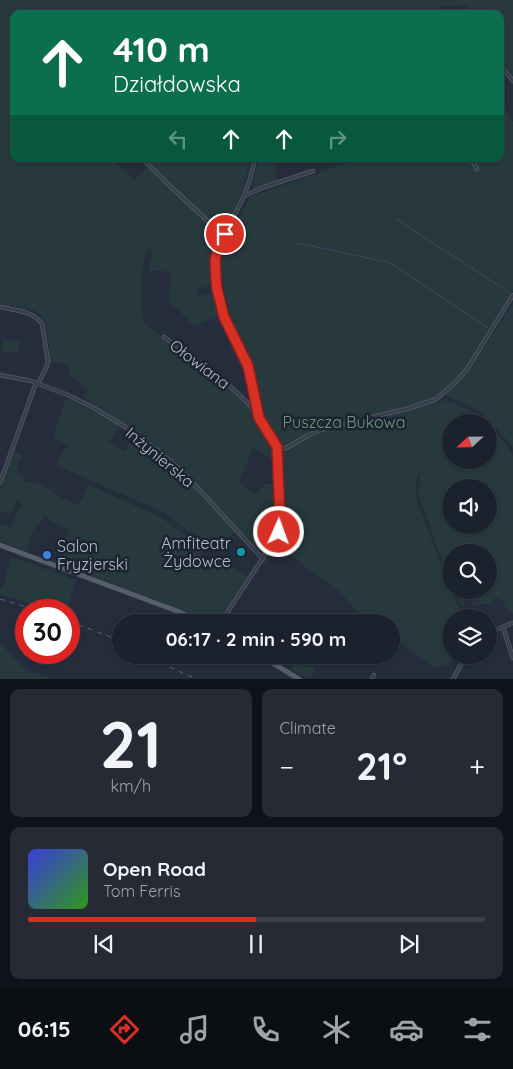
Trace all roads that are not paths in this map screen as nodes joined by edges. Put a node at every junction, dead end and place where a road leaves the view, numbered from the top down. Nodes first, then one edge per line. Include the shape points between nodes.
1 (504, 69) edge
2 (513, 81) edge
3 (146, 162) edge
4 (254, 162) edge
5 (473, 162) edge
6 (477, 169) dead end
7 (313, 171) dead end
8 (244, 196) junction
9 (218, 248) junction
10 (513, 295) edge
11 (0, 307) edge
12 (164, 337) dead end
13 (0, 375) edge
14 (37, 383) junction
15 (257, 413) junction
16 (278, 451) junction
17 (0, 483) edge
18 (0, 545) edge
19 (263, 559) junction
20 (184, 614) edge
21 (226, 614) edge
22 (512, 622) edge
23 (503, 627) junction
24 (497, 630) edge
25 (513, 658) edge
26 (274, 664) edge
27 (461, 664) edge
28 (299, 679) edge
29 (453, 679) edge

1 - 2 street
3 - 9 street via 212,225
4 - 8 street
5 - 6 street
7 - 8 street
8 - 9 street
9 - 15 street via 216,279 222,309 248,366
10 - 16 street via 463,373 436,398 410,408 321,430
11 - 14 street via 32,315 42,324 48,361
12 - 15 street, Ołowiana via 227,384
13 - 14 street, Inżynierska
14 - 17 street
14 - 19 street, Inżynierska via 78,399 157,450 183,472
15 - 16 street
16 - 19 street via 280,528
18 - 20 main road
19 - 21 street
22 - 23 street
23 - 24 street
23 - 25 street
26 - 28 main road
27 - 29 street

